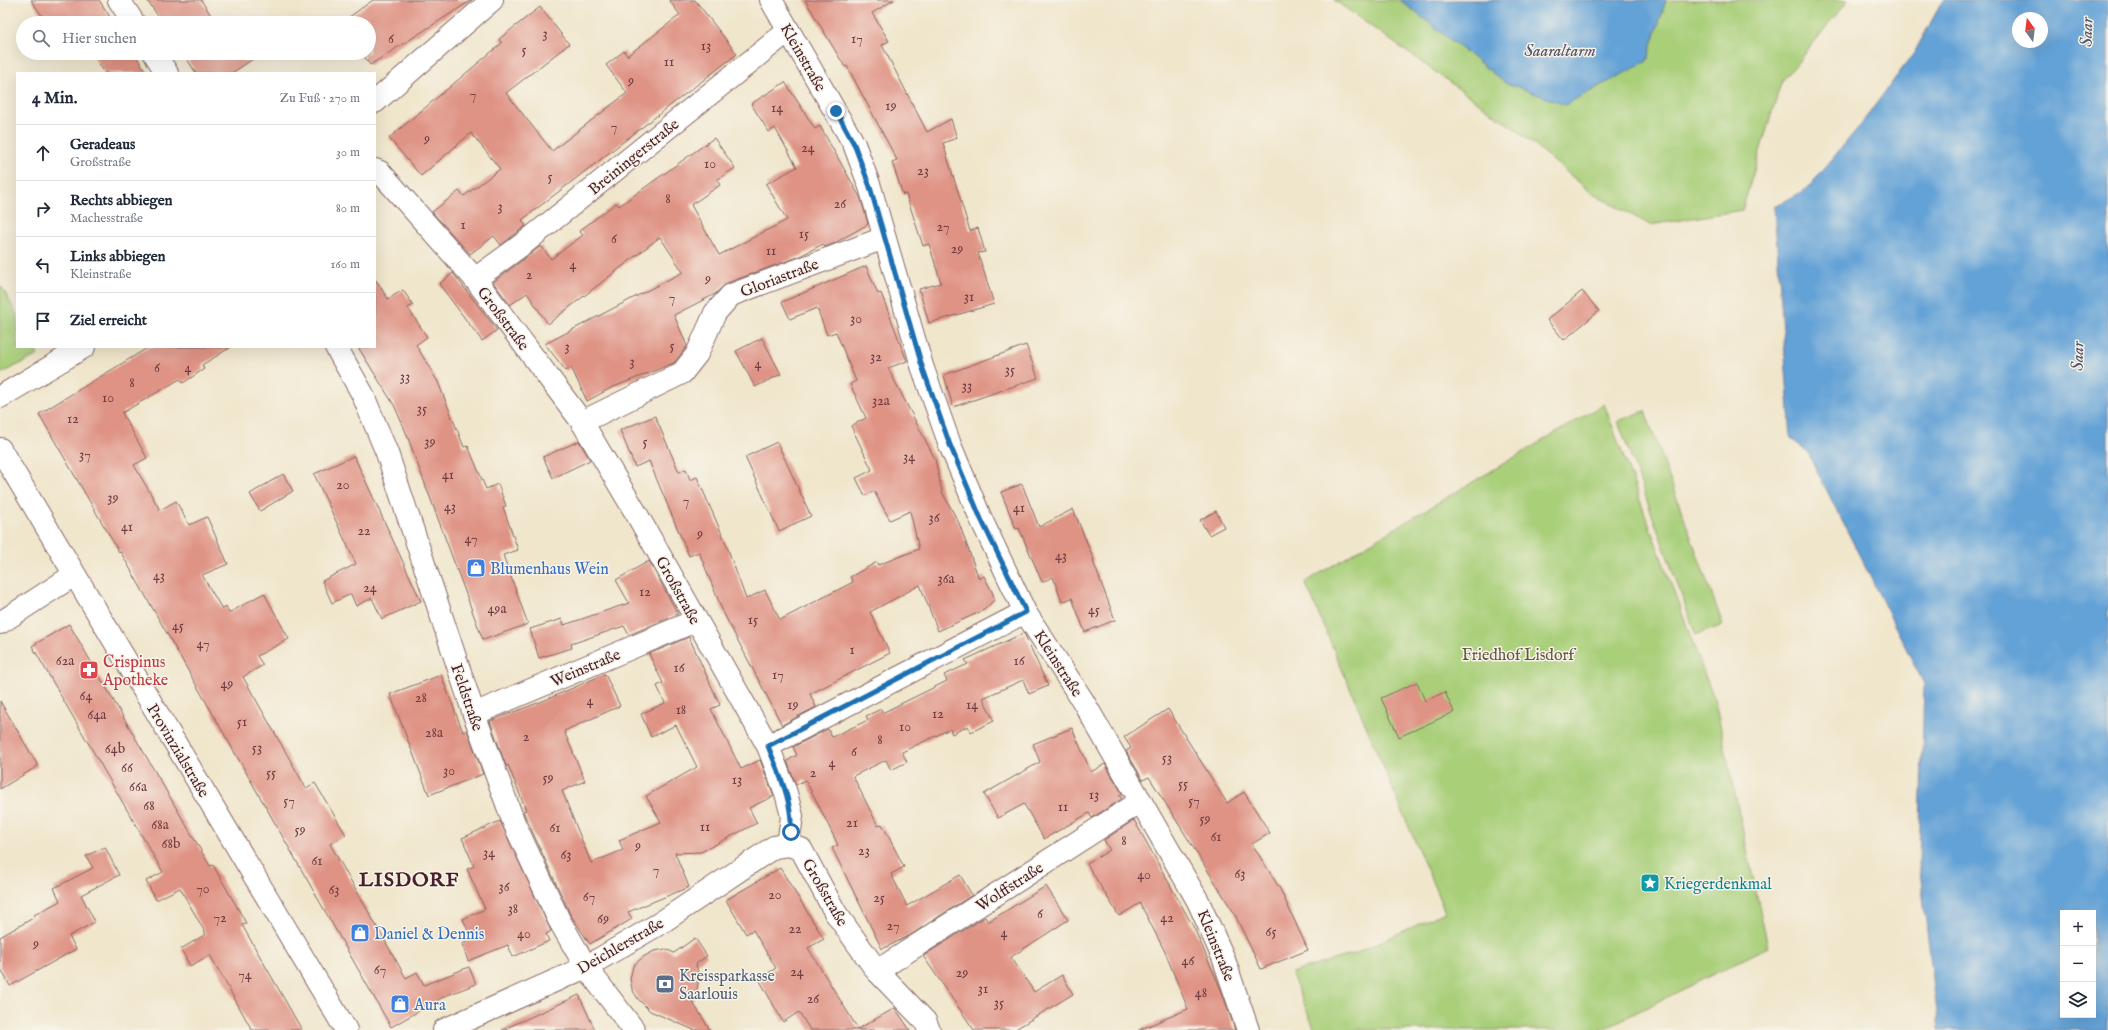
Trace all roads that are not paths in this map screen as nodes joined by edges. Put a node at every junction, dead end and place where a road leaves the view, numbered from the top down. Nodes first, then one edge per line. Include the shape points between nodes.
1 (119, 0) edge
2 (492, 0) edge
3 (771, 0) edge
4 (129, 16) edge
5 (788, 31) junction
6 (159, 60) edge
7 (166, 72) edge
8 (376, 101) edge
9 (376, 170) edge
10 (884, 238) junction
11 (475, 279) junction
12 (82, 348) edge
13 (337, 348) edge
14 (0, 397) edge
15 (582, 422) junction
16 (0, 449) edge
17 (74, 575) junction
18 (1026, 612) junction
19 (695, 621) junction
20 (0, 623) edge
21 (474, 714) junction
22 (768, 746) junction
23 (1141, 801) junction
24 (788, 845) junction
25 (586, 967) junction
26 (877, 971) junction
27 (346, 1030) edge
28 (444, 1030) edge
29 (634, 1030) edge
30 (929, 1030) edge
31 (1248, 1030) edge

1 - 4 street
2 - 8 street
3 - 5 street, Kleinstraße
5 - 10 street, Kleinstraße via 854,144 870,187
5 - 11 street, Breiningerstraße via 527,241
6 - 7 street
9 - 11 street, Großstraße
10 - 15 street, Gloriastraße via 731,295 715,313 697,354 682,372
10 - 18 street, Kleinstraße via 922,366 950,445 981,519
11 - 15 street, Großstraße
12 - 14 street
13 - 21 street, Feldstraße via 362,392 387,452
15 - 19 street, Großstraße via 636,513
16 - 17 street, Provinzialstraße
17 - 20 street
17 - 27 street, Provinzialstraße
18 - 22 street
18 - 23 street, Kleinstraße
19 - 21 street, Weinstraße
19 - 22 street, Großstraße
21 - 25 street, Feldstraße via 514,823 540,882
22 - 24 street, Großstraße via 792,816
23 - 26 street, Wolffstraße
23 - 31 street, Kleinstraße via 1198,901 1223,957
24 - 25 street, Deichlerstraße via 774,847 662,922
24 - 26 street, Großstraße via 801,849 835,912
25 - 28 street, Deichlerstraße
25 - 29 street, Feldstraße
26 - 30 street, Großstraße via 925,1021

